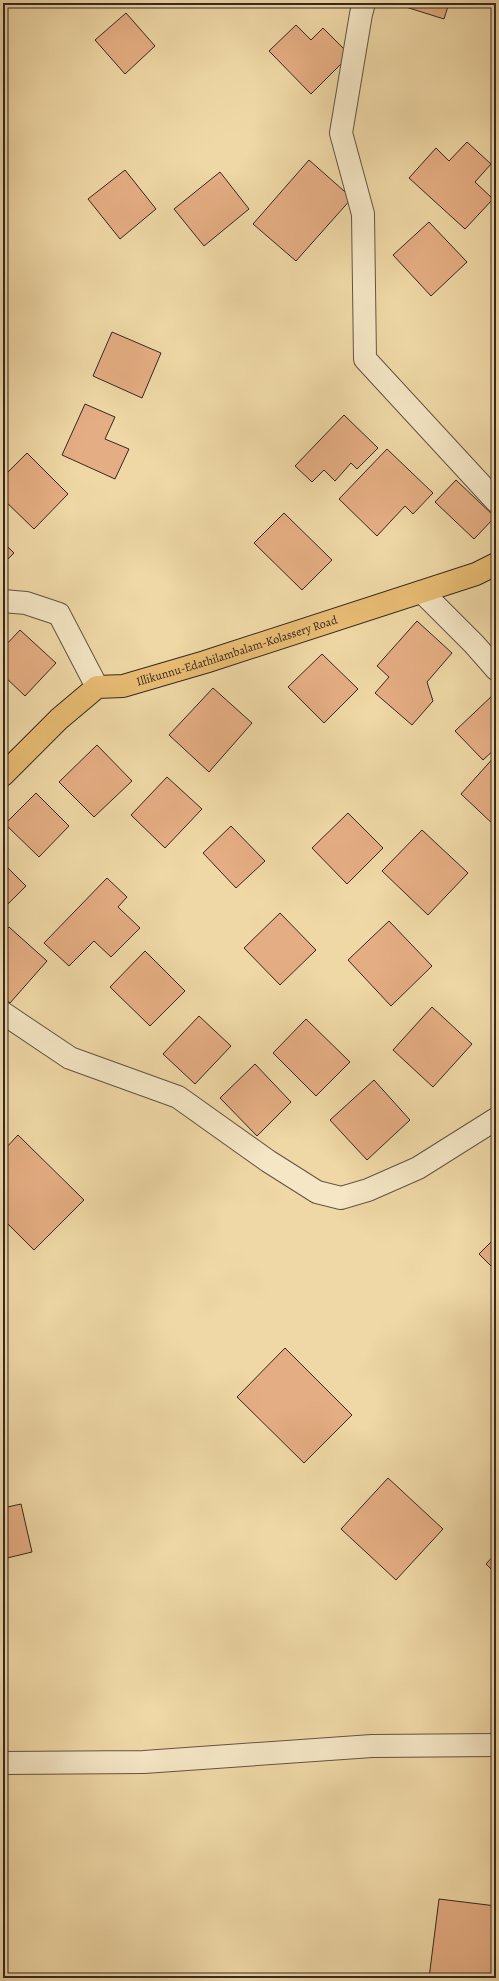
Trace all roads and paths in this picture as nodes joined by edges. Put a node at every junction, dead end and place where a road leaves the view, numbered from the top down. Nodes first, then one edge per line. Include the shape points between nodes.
1 (364, 3) edge
2 (496, 501) edge
3 (496, 564) edge
4 (422, 592) junction
5 (3, 601) edge
6 (496, 669) edge
7 (97, 687) junction
8 (3, 775) edge
9 (3, 1013) edge
10 (496, 1119) edge
11 (496, 1745) edge
12 (3, 1763) edge

1 - 2 street via 341,133 363,214 365,359
3 - 4 main road, Illikunnu-Edathilambalam-Kolassery Road via 476,574
4 - 6 street
4 - 7 main road, Illikunnu-Edathilambalam-Kolassery Road via 123,686
5 - 7 street via 26,603 60,614
7 - 8 main road via 48,729
9 - 10 street via 70,1058 178,1097 268,1161 317,1192 341,1198 368,1190 418,1168
11 - 12 street via 372,1746 144,1762

